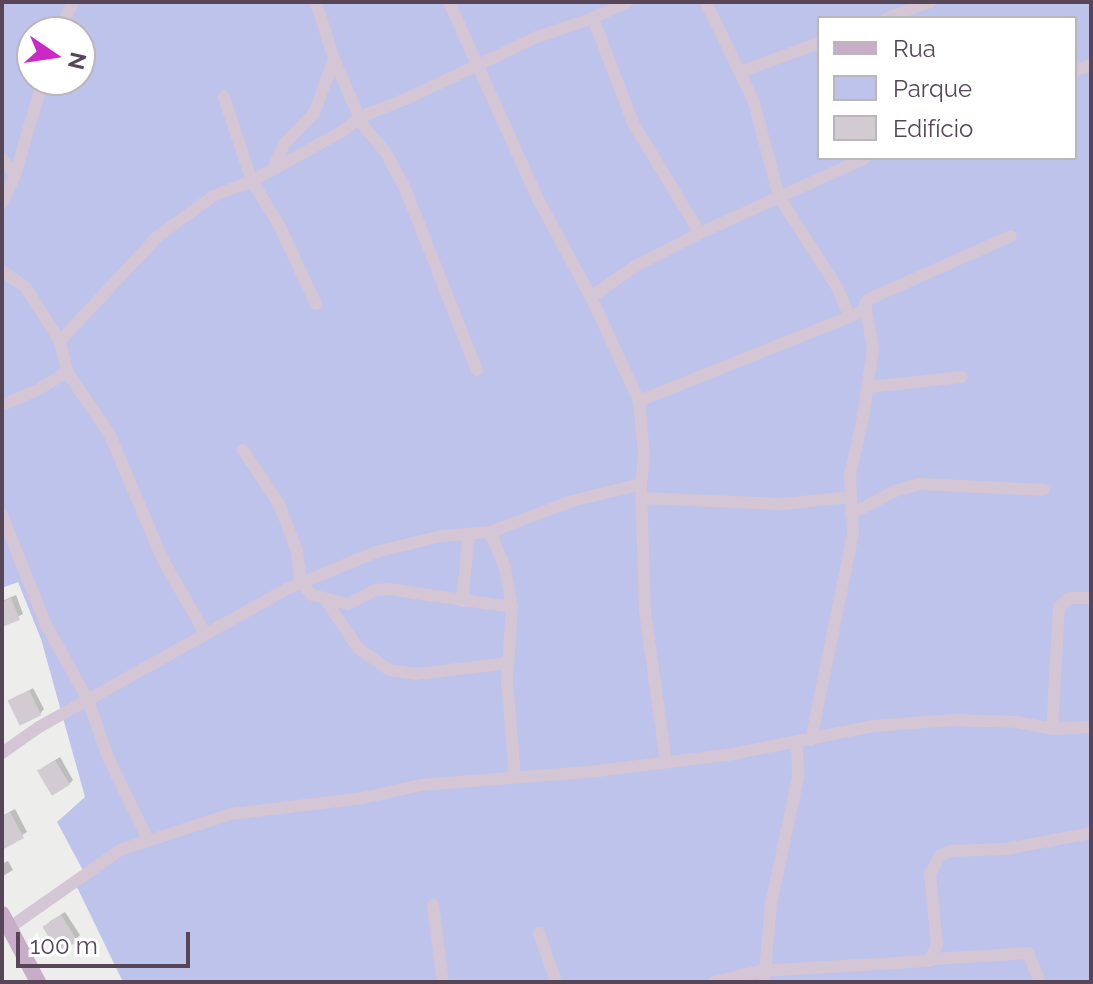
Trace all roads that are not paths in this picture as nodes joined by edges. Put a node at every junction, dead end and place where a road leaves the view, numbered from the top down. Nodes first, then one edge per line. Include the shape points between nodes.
1 (316, 2) edge
2 (449, 2) edge
3 (628, 2) edge
4 (706, 2) edge
5 (930, 2) edge
6 (892, 16) edge
7 (593, 18) junction
8 (817, 44) edge
9 (334, 59) junction
10 (479, 65) junction
11 (740, 72) junction
12 (38, 96) edge
13 (224, 97) dead end
14 (360, 117) junction
15 (2, 159) edge
16 (861, 160) edge
17 (273, 169) junction
18 (15, 175) junction
19 (252, 181) junction
20 (779, 197) junction
21 (2, 203) edge
22 (700, 233) junction
23 (1011, 236) dead end
24 (2, 271) edge
25 (591, 297) junction
26 (316, 304) dead end
27 (864, 311) junction
28 (850, 317) junction
29 (60, 341) junction
30 (477, 370) dead end
31 (67, 372) junction
32 (961, 377) dead end
33 (869, 387) junction
34 (639, 401) junction
35 (2, 405) edge
36 (243, 450) dead end
37 (641, 484) junction
38 (1044, 490) dead end
39 (849, 497) junction
40 (643, 498) junction
41 (851, 514) junction
42 (2, 515) edge
43 (490, 532) junction
44 (469, 534) junction
45 (301, 583) junction
46 (1091, 598) edge
47 (462, 601) junction
48 (327, 602) junction
49 (512, 607) junction
50 (205, 633) junction
51 (508, 663) junction
52 (88, 700) junction
53 (1091, 727) edge
54 (1052, 729) junction
55 (811, 740) junction
56 (797, 744) junction
57 (2, 753) edge
58 (666, 762) junction
59 (515, 776) junction
60 (1091, 833) edge
61 (148, 840) junction
62 (433, 905) dead end
63 (5, 921) edge
64 (539, 933) dead end
65 (933, 959) junction
66 (763, 976) edge
67 (38, 982) edge
68 (443, 982) edge
69 (556, 982) edge
70 (714, 982) edge
71 (1040, 982) edge

1 - 9 street
2 - 10 street
3 - 7 street
4 - 11 street
5 - 6 street
7 - 10 street
7 - 22 street via 633,123
8 - 11 street
9 - 14 street
9 - 17 street via 314,113 290,136
10 - 14 street
10 - 25 street via 539,201
11 - 20 street via 754,102
12 - 18 street
13 - 19 street
14 - 17 street
14 - 30 street via 404,186
15 - 18 street
16 - 20 street
17 - 19 street
18 - 21 street
19 - 26 street
19 - 29 street via 228,188 183,215
20 - 22 street
20 - 28 street via 837,287
22 - 25 street via 634,267
23 - 27 street via 869,299
24 - 29 street via 26,288
25 - 34 street
27 - 28 street
27 - 33 street via 873,342
28 - 34 street
29 - 31 street
31 - 35 street
31 - 50 street via 109,433 163,560
32 - 33 street
33 - 39 street
34 - 37 street
36 - 45 street via 279,504 297,551
37 - 40 street
37 - 43 street via 572,501
38 - 41 street via 919,484
39 - 40 street via 783,504
39 - 41 street
40 - 58 street via 645,610
41 - 55 street via 850,549
42 - 52 street via 46,625
43 - 44 street
43 - 49 street via 505,568
44 - 45 street via 376,552
44 - 47 street
45 - 48 street
45 - 50 street
46 - 54 street via 1069,598 1059,607
47 - 48 street via 382,589 348,604
47 - 49 street
48 - 51 street via 358,648 389,670 416,674
49 - 51 street
50 - 52 street
51 - 59 street
52 - 57 street
52 - 61 street via 107,755
53 - 54 street
54 - 55 street via 1017,722 936,720 845,730
55 - 56 street
56 - 58 street
56 - 66 street via 798,778 771,904
58 - 59 street
59 - 61 street via 240,812
60 - 65 street via 940,856 930,874 937,945
61 - 63 street via 120,850
62 - 68 street
63 - 67 main road
64 - 69 street
65 - 66 street
65 - 71 street via 1028,953
66 - 70 street

